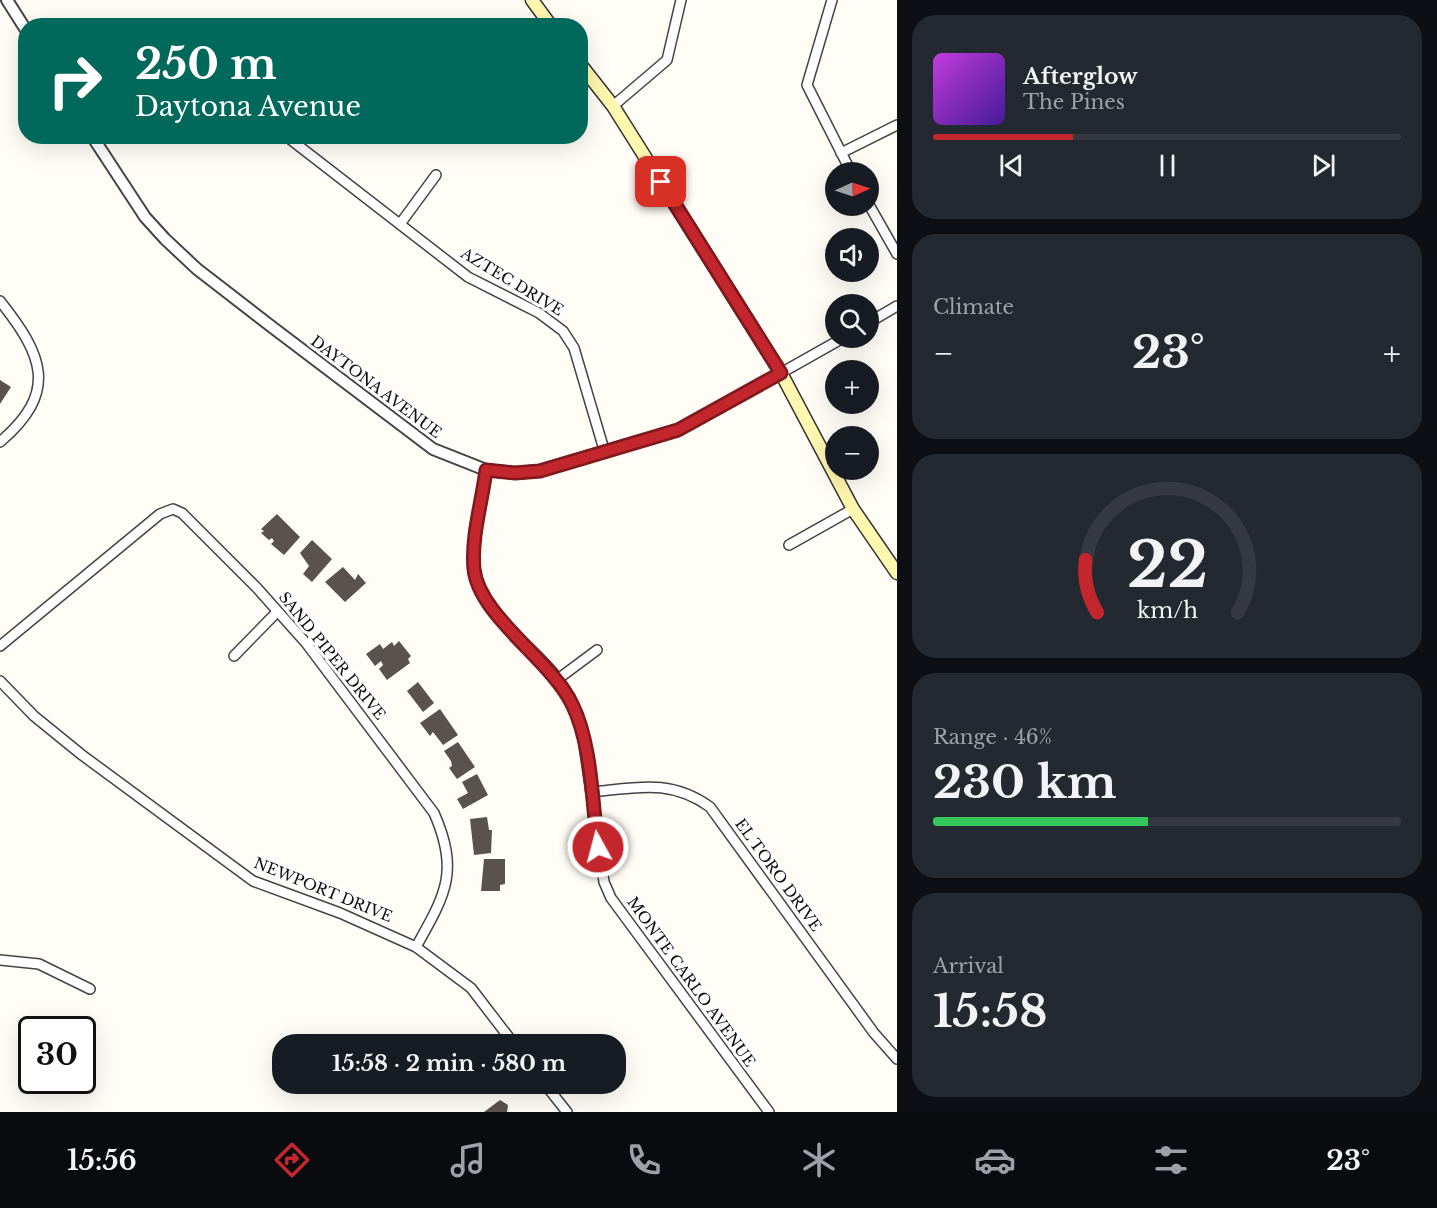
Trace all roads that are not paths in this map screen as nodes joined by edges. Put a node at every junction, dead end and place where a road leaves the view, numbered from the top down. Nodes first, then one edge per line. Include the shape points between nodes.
1 (7, 0) edge
2 (532, 0) edge
3 (681, 0) edge
4 (832, 0) edge
5 (18, 18) edge
6 (545, 18) edge
7 (588, 74) edge
8 (613, 106) junction
9 (897, 125) edge
10 (97, 144) edge
11 (296, 144) edge
12 (841, 153) junction
13 (846, 162) edge
14 (436, 175) dead end
15 (875, 216) edge
16 (400, 224) junction
17 (897, 254) edge
18 (0, 301) edge
19 (897, 306) edge
20 (879, 317) edge
21 (825, 348) edge
22 (781, 373) junction
23 (0, 442) edge
24 (605, 453) junction
25 (486, 470) junction
26 (853, 509) junction
27 (789, 545) dead end
28 (897, 573) edge
29 (277, 612) junction
30 (0, 646) edge
31 (597, 650) dead end
32 (234, 656) dead end
33 (558, 679) junction
34 (0, 681) edge
35 (591, 792) junction
36 (416, 946) junction
37 (0, 960) edge
38 (90, 990) dead end
39 (506, 1034) edge
40 (897, 1059) edge
41 (553, 1094) edge
42 (567, 1112) edge
43 (769, 1112) edge

1 - 5 street
2 - 6 main road
3 - 8 street via 667,60
4 - 12 street via 807,85
7 - 8 main road
8 - 22 main road
9 - 12 street
10 - 25 street, DAYTONA AVENUE via 145,217 197,269 433,449
11 - 16 street, AZTEC DRIVE
12 - 13 street
14 - 16 street
15 - 17 street
16 - 24 street, AZTEC DRIVE via 468,277 539,313 563,331 574,348
18 - 23 street via 30,341 38,377 36,395 26,417
19 - 20 street
21 - 22 street
22 - 24 street, DAYTONA AVENUE via 678,430
22 - 26 main road
24 - 25 street, DAYTONA AVENUE via 540,471
25 - 33 street, MONTE CARLO AVENUE via 474,571 495,612
26 - 27 street
26 - 28 main road
29 - 30 street, SAND PIPER DRIVE via 182,513 173,509 160,514
29 - 32 street
29 - 36 street, SAND PIPER DRIVE via 336,681 434,813 448,854 446,884
31 - 33 street
33 - 35 street, MONTE CARLO AVENUE via 581,724
34 - 36 street, NEWPORT DRIVE via 34,717 82,756 253,881
35 - 40 street, EL TORO DRIVE via 662,786 686,791 710,807 874,1034
35 - 43 street, MONTE CARLO AVENUE via 600,866 611,898
36 - 39 street, NEWPORT DRIVE via 471,988
37 - 38 street via 39,964
41 - 42 street

